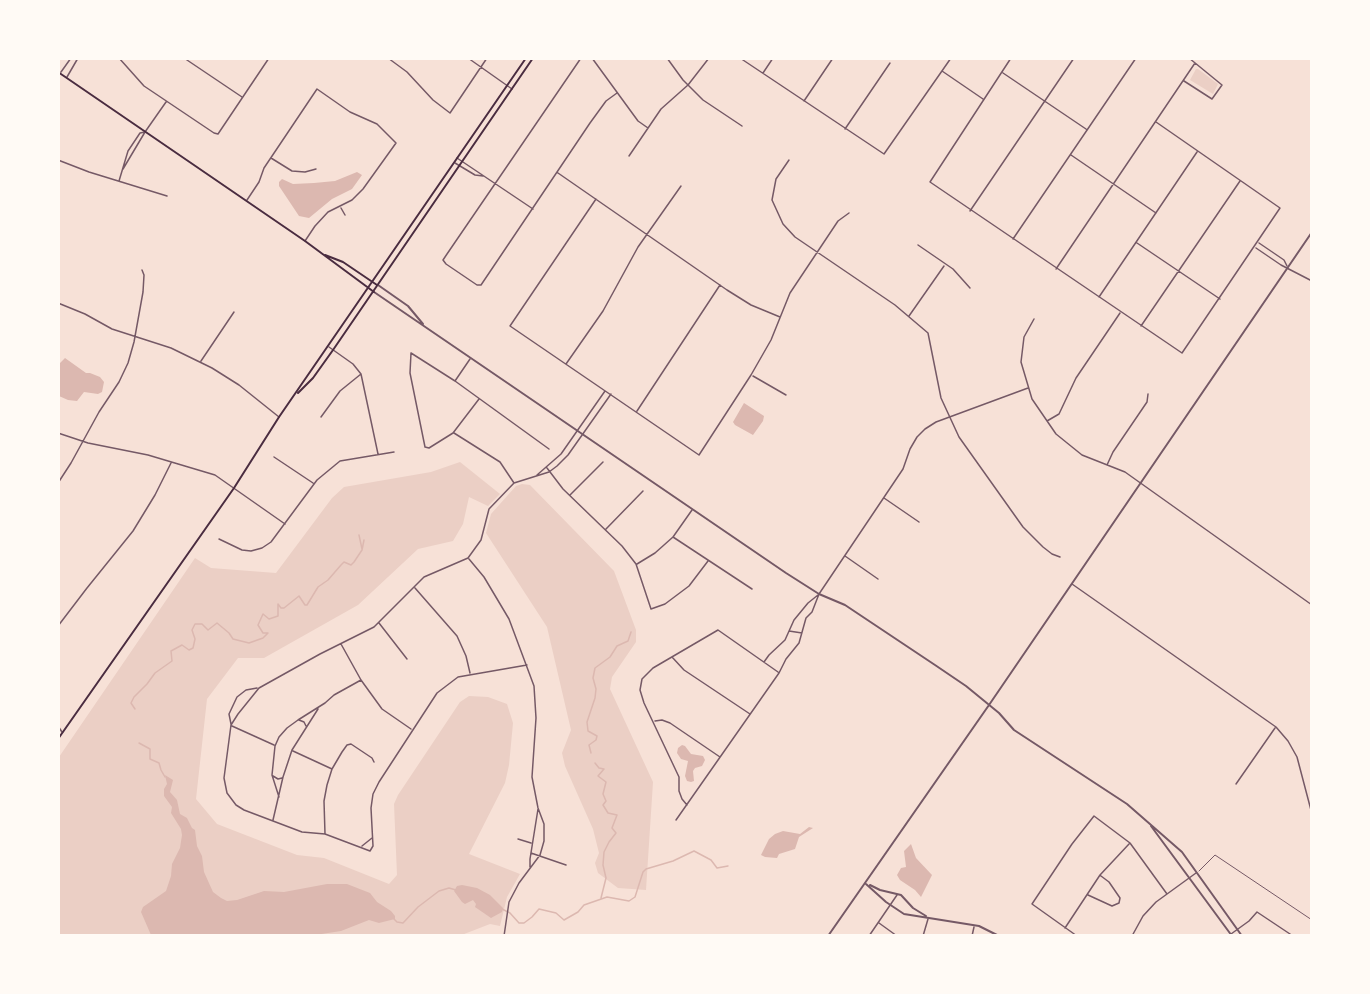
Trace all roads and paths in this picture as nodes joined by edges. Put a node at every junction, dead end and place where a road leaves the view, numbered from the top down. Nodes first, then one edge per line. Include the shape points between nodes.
1 (71, 58) edge
2 (78, 58) edge
3 (119, 58) edge
4 (184, 58) edge
5 (388, 58) edge
6 (468, 58) edge
7 (487, 58) edge
8 (526, 58) edge
9 (533, 58) edge
10 (580, 58) edge
11 (592, 58) edge
12 (667, 58) edge
13 (709, 58) edge
14 (740, 58) edge
15 (773, 58) edge
16 (833, 58) edge
17 (951, 58) edge
18 (1011, 58) edge
19 (1074, 58) edge
20 (1136, 58) edge
21 (1189, 58) edge
22 (268, 59) edge
23 (890, 63) dead end
24 (1195, 63) junction
25 (481, 67) junction
26 (942, 71) junction
27 (1002, 72) junction
28 (60, 73) edge
29 (763, 74) junction
30 (66, 78) junction
31 (1184, 80) junction
32 (507, 85) junction
33 (688, 86) junction
34 (512, 89) junction
35 (617, 93) junction
36 (242, 98) junction
37 (984, 99) junction
38 (166, 101) junction
39 (804, 102) junction
40 (1045, 102) junction
41 (1156, 122) junction
42 (742, 126) dead end
43 (648, 128) junction
44 (844, 129) junction
45 (1087, 130) junction
46 (145, 132) junction
47 (128, 151) junction
48 (1198, 151) junction
49 (133, 154) junction
50 (1071, 155) junction
51 (629, 156) dead end
52 (271, 158) junction
53 (458, 158) junction
54 (58, 160) edge
55 (789, 160) dead end
56 (463, 161) junction
57 (454, 162) junction
58 (460, 166) junction
59 (123, 169) junction
60 (316, 169) dead end
61 (558, 172) junction
62 (484, 176) junction
63 (1241, 180) junction
64 (119, 182) junction
65 (495, 183) junction
66 (1113, 184) junction
67 (681, 186) dead end
68 (167, 196) dead end
69 (596, 199) junction
70 (246, 201) junction
71 (340, 206) junction
72 (533, 209) junction
73 (970, 211) junction
74 (849, 213) dead end
75 (1155, 213) junction
76 (345, 215) dead end
77 (1311, 232) edge
78 (646, 235) junction
79 (1013, 240) junction
80 (305, 241) junction
81 (1136, 242) junction
82 (1258, 243) junction
83 (918, 245) dead end
84 (1255, 248) junction
85 (817, 253) junction
86 (323, 254) junction
87 (945, 264) junction
88 (1288, 267) junction
89 (1056, 269) junction
90 (142, 270) dead end
91 (1178, 271) junction
92 (1311, 281) edge
93 (373, 282) junction
94 (378, 285) junction
95 (720, 285) junction
96 (970, 288) dead end
97 (368, 289) junction
98 (374, 292) junction
99 (1098, 298) junction
100 (1220, 299) junction
101 (58, 303) edge
102 (234, 312) dead end
103 (1120, 313) junction
104 (909, 317) junction
105 (781, 318) junction
106 (1034, 319) dead end
107 (425, 326) junction
108 (1141, 327) junction
109 (135, 338) junction
110 (328, 346) junction
111 (333, 350) junction
112 (470, 359) junction
113 (201, 362) junction
114 (566, 364) junction
115 (361, 374) junction
116 (751, 375) junction
117 (455, 381) junction
118 (1028, 388) junction
119 (605, 390) junction
120 (611, 394) junction
121 (1148, 394) dead end
122 (786, 395) dead end
123 (293, 397) junction
124 (479, 399) junction
125 (636, 411) junction
126 (279, 417) junction
127 (321, 417) dead end
128 (949, 417) junction
129 (1046, 422) junction
130 (577, 432) junction
131 (58, 433) edge
132 (453, 433) junction
133 (582, 436) junction
134 (83, 442) junction
135 (549, 449) dead end
136 (394, 452) dead end
137 (378, 455) junction
138 (274, 457) dead end
139 (172, 462) junction
140 (603, 462) dead end
141 (1107, 466) junction
142 (547, 468) junction
143 (549, 472) junction
144 (534, 477) junction
145 (58, 483) edge
146 (514, 483) junction
147 (314, 484) junction
148 (1140, 484) junction
149 (234, 488) junction
150 (643, 491) dead end
151 (570, 495) junction
152 (883, 498) junction
153 (692, 510) junction
154 (919, 522) dead end
155 (285, 524) junction
156 (605, 530) junction
157 (673, 537) junction
158 (219, 539) dead end
159 (844, 556) junction
160 (1060, 557) dead end
161 (468, 558) junction
162 (708, 561) junction
163 (636, 564) junction
164 (878, 579) dead end
165 (1071, 584) junction
166 (414, 587) junction
167 (752, 589) dead end
168 (819, 594) junction
169 (1311, 605) edge
170 (802, 609) junction
171 (809, 615) junction
172 (379, 623) junction
173 (58, 627) edge
174 (789, 632) junction
175 (803, 633) junction
176 (340, 643) junction
177 (672, 657) junction
178 (407, 659) dead end
179 (764, 662) junction
180 (527, 665) junction
181 (779, 673) junction
182 (470, 674) junction
183 (361, 680) junction
184 (259, 688) junction
185 (989, 705) junction
186 (320, 706) junction
187 (750, 714) junction
188 (298, 720) junction
189 (653, 721) junction
190 (231, 725) junction
191 (58, 726) edge
192 (306, 726) junction
193 (1276, 727) junction
194 (412, 729) junction
195 (61, 733) edge
196 (58, 739) edge
197 (275, 746) junction
198 (292, 750) junction
199 (721, 758) junction
200 (374, 762) dead end
201 (332, 769) junction
202 (272, 775) junction
203 (283, 777) junction
204 (1236, 784) dead end
205 (279, 797) junction
206 (687, 805) junction
207 (538, 808) junction
208 (1311, 814) edge
209 (676, 820) dead end
210 (273, 821) junction
211 (1148, 822) junction
212 (325, 834) junction
213 (373, 837) junction
214 (518, 839) dead end
215 (533, 843) junction
216 (1130, 843) junction
217 (361, 847) junction
218 (531, 853) junction
219 (540, 855) junction
220 (566, 865) dead end
221 (530, 868) junction
222 (1197, 872) junction
223 (1100, 875) junction
224 (1190, 877) junction
225 (865, 883) junction
226 (897, 894) junction
227 (1167, 894) junction
228 (1088, 895) junction
229 (890, 905) junction
230 (929, 917) junction
231 (1311, 920) edge
232 (878, 923) junction
233 (975, 926) junction
234 (1065, 928) junction
235 (1238, 929) junction
236 (1231, 935) edge
237 (504, 936) edge
238 (828, 936) edge
239 (869, 936) edge
240 (897, 936) edge
241 (923, 936) edge
242 (972, 936) edge
243 (999, 936) edge
244 (1077, 936) edge
245 (1132, 936) edge
246 (1242, 936) edge
247 (1293, 936) edge

1 - 28 street
2 - 30 street
3 - 38 street via 144,86
4 - 36 street
5 - 25 street via 450,113
6 - 25 street
7 - 25 street
8 - 32 main road
9 - 34 main road
10 - 65 street
11 - 35 street
12 - 33 street
13 - 33 street
14 - 29 street
15 - 29 street
16 - 39 street
17 - 26 street
18 - 27 street
19 - 40 street
20 - 45 street
21 - 24 street
22 - 36 street
23 - 44 street
24 - 31 street
24 - 31 street via 1220,81 1221,89 1212,99
25 - 32 street
26 - 37 street
26 - 44 street via 884,154
27 - 37 street
27 - 40 street
28 - 30 main road
29 - 39 street
30 - 46 main road
31 - 41 street
32 - 34 street
32 - 53 main road
33 - 42 street
33 - 43 street via 661,109
34 - 56 main road
35 - 43 street
35 - 61 street via 606,101
36 - 38 street via 218,134
37 - 73 street via 930,182
38 - 46 street
39 - 44 street
40 - 45 street
40 - 73 street
41 - 48 street
41 - 66 street
43 - 51 street
45 - 50 street
46 - 47 street via 140,133
46 - 49 street
46 - 70 main road
47 - 49 street
47 - 59 street
48 - 63 street
48 - 75 street
49 - 59 street
50 - 66 street
50 - 79 street
52 - 60 street via 292,171
52 - 70 street
52 - 71 street via 317,89 350,112 377,124 396,142 363,189
53 - 56 street
53 - 57 main road
54 - 64 street
55 - 85 street via 776,179 772,200 783,224
56 - 58 main road
56 - 62 street
57 - 58 street
57 - 93 main road
58 - 62 street
58 - 94 main road
59 - 64 street
61 - 69 street
61 - 72 street
62 - 65 street
63 - 82 street via 1280,208
63 - 91 street
64 - 68 street
65 - 72 street
65 - 72 street via 443,260 477,285 481,285
66 - 75 street
66 - 89 street
67 - 78 street
69 - 78 street
69 - 114 street via 510,326
70 - 80 main road
71 - 76 street
71 - 80 street via 328,212
73 - 79 street
74 - 85 street via 838,221
75 - 81 street
77 - 88 street
78 - 95 street
78 - 114 street via 603,311
79 - 89 street
80 - 86 main road
81 - 91 street
81 - 99 street
82 - 84 street
82 - 88 street
83 - 87 street
84 - 88 street
84 - 100 street
85 - 104 street
85 - 105 street via 790,293
86 - 93 main road via 344,262
86 - 97 main road
87 - 96 street
87 - 104 street
88 - 92 street
88 - 148 street
89 - 99 street
90 - 109 street via 144,284
91 - 100 street
91 - 108 street
93 - 94 main road
93 - 97 main road
94 - 98 main road
94 - 107 street via 408,306
95 - 105 street
95 - 125 street
97 - 98 main road
97 - 110 main road
98 - 107 street
98 - 111 main road
99 - 103 street
100 - 108 street via 1182,353
101 - 109 street
102 - 113 street
103 - 108 street
103 - 129 street via 1076,378 1064,407
104 - 128 street via 928,333 941,398
105 - 116 street
106 - 118 street via 1021,350
107 - 112 street
109 - 113 street
109 - 134 street via 122,376
110 - 111 street
110 - 123 main road
111 - 115 street
111 - 123 main road
112 - 117 street
112 - 130 street
113 - 126 street via 239,385
114 - 119 street
115 - 127 street via 339,391
115 - 137 street
116 - 122 street
116 - 125 street via 699,455
117 - 124 street
117 - 132 street via 411,353 410,373 425,447
118 - 128 street
118 - 129 street
119 - 120 street
119 - 130 street
120 - 125 street
120 - 133 street
121 - 141 street via 1147,402
123 - 126 main road
124 - 132 street
124 - 135 street
126 - 149 main road
128 - 152 street via 917,437 903,469
128 - 160 street via 1023,527
129 - 141 street via 1072,448
130 - 133 street
130 - 142 street
131 - 134 street
132 - 146 street via 500,462
133 - 143 street
133 - 153 street
134 - 139 street
134 - 145 street
136 - 137 street
137 - 147 street via 340,461
138 - 147 street
139 - 149 street via 215,475
139 - 173 street via 133,531
140 - 151 street
141 - 148 street via 1125,472
142 - 143 street
142 - 144 street
143 - 144 street
143 - 151 street
144 - 146 street
146 - 161 street via 489,509 481,540
147 - 155 street
148 - 165 street
148 - 169 street
149 - 155 street
149 - 195 main road
150 - 156 street
151 - 156 street
152 - 154 street
152 - 159 street
153 - 157 street
153 - 168 street
155 - 158 street via 271,542 251,551
156 - 163 street
157 - 162 street
157 - 163 street
159 - 164 street
159 - 168 street
161 - 166 street via 424,577
161 - 180 street via 509,619
162 - 163 street via 689,586 651,609
162 - 167 street
165 - 185 street
165 - 193 street
166 - 172 street
166 - 182 street via 457,636
168 - 170 street
168 - 171 street
168 - 185 street via 845,605
170 - 171 street
170 - 174 street
171 - 175 street
172 - 176 street
172 - 178 street
174 - 175 street
174 - 179 street
175 - 181 street
176 - 183 street
176 - 184 street
177 - 179 street via 718,630
177 - 187 street via 684,670
177 - 189 street via 642,679 640,690
179 - 181 street
180 - 182 street
180 - 207 street via 534,687 532,777
181 - 187 street
182 - 194 street via 458,677 437,693
183 - 186 street
183 - 194 street via 382,709
184 - 190 street
184 - 190 street via 246,690 237,697 229,714
185 - 211 street via 1014,730
185 - 225 street
186 - 188 street
186 - 192 street
187 - 199 street
188 - 192 street
188 - 197 street
189 - 199 street via 670,723
189 - 206 street via 679,777 679,791
190 - 197 street
190 - 210 street via 224,778 227,793 236,805
191 - 195 street
192 - 198 street
193 - 204 street
193 - 208 street via 1297,758
194 - 213 street via 373,794
195 - 196 main road
197 - 202 street
198 - 201 street
198 - 203 street
199 - 206 street
200 - 201 street via 351,744
201 - 212 street via 324,801
202 - 203 street
202 - 205 street
203 - 205 street
205 - 210 street
206 - 209 street
207 - 215 street
207 - 219 street via 545,830
210 - 212 street via 302,832
211 - 222 street via 1182,852
211 - 224 street
212 - 217 street
213 - 217 street
213 - 217 street via 370,851
214 - 215 street
215 - 218 street
216 - 223 street
216 - 227 street
216 - 234 street via 1094,816 1072,844 1032,904
218 - 219 street
218 - 221 street
219 - 220 street
219 - 221 street
221 - 237 street via 513,892
222 - 224 street
222 - 231 lane via 1215,855
222 - 235 street
223 - 228 street
223 - 228 street via 1120,898 1119,903 1112,906
224 - 227 street
224 - 236 street
225 - 226 street
225 - 229 street
225 - 238 street
226 - 229 street
226 - 230 street
227 - 245 street via 1143,916
228 - 234 street
229 - 230 street via 904,914
229 - 232 street
230 - 233 street
230 - 241 street
232 - 239 street
232 - 240 street
233 - 242 street
233 - 243 street
234 - 244 street
235 - 236 street
235 - 246 street
235 - 247 street via 1257,912

